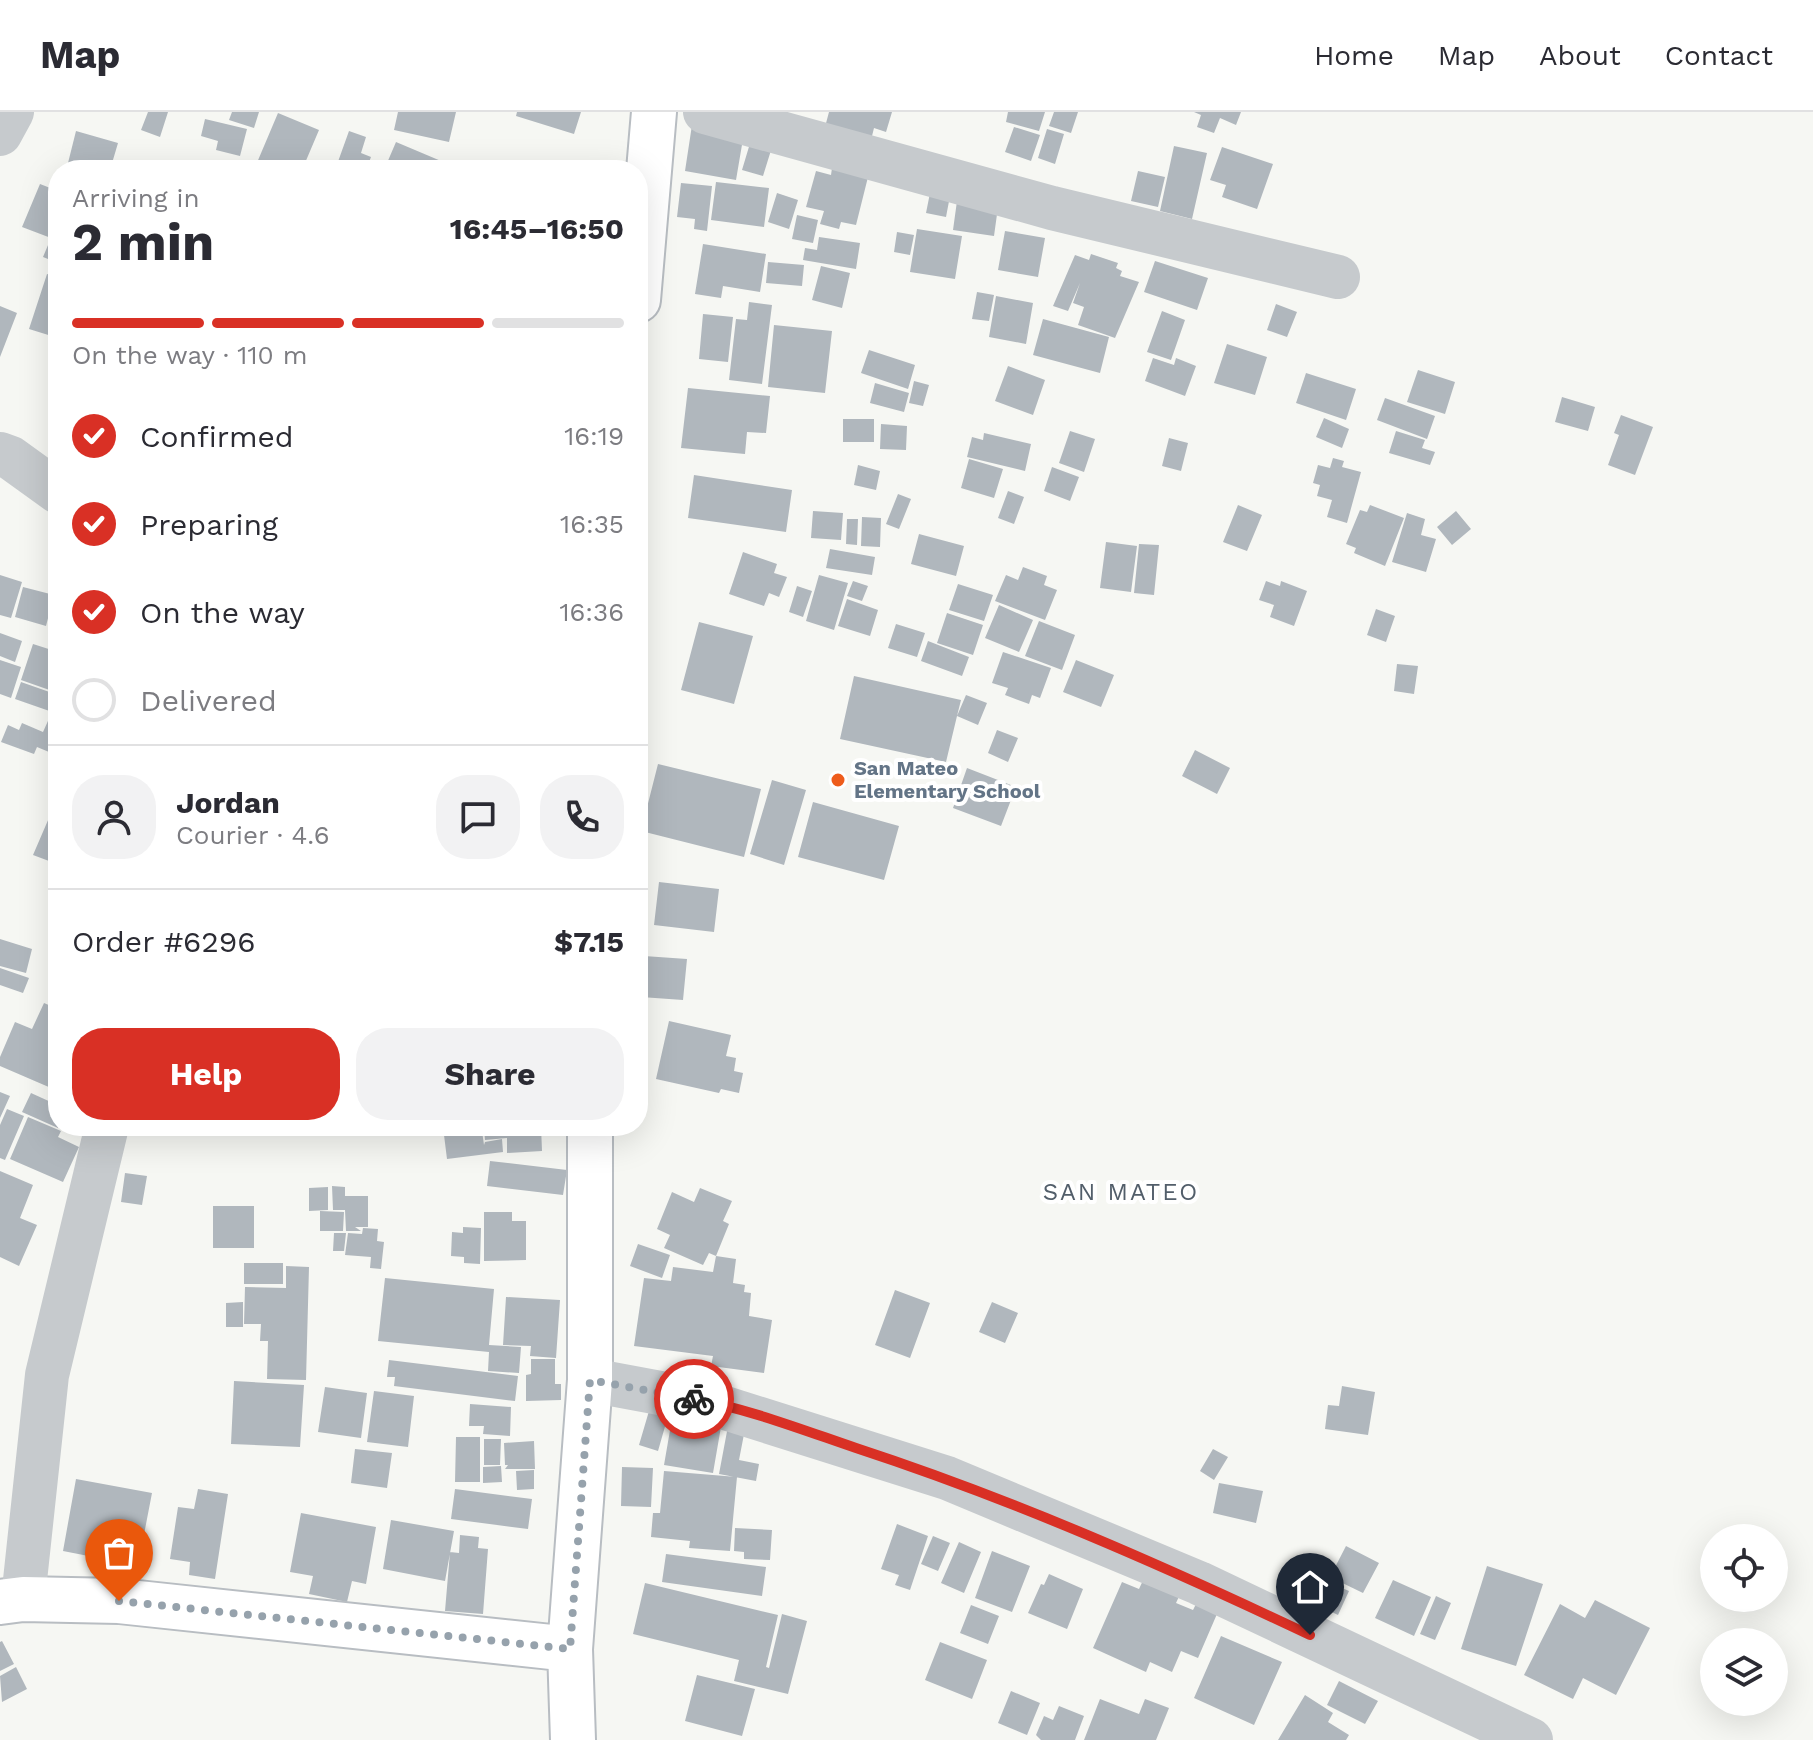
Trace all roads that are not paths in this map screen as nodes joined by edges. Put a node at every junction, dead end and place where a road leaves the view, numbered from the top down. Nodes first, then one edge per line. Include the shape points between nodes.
1 (12, 112) edge
2 (654, 112) edge
3 (705, 112) edge
4 (0, 134) edge
5 (648, 182) edge
6 (1338, 277) dead end
7 (0, 454) edge
8 (48, 485) edge
9 (105, 1136) edge
10 (590, 1136) edge
11 (590, 1380) junction
12 (12, 1600) edge
13 (570, 1649) junction
14 (573, 1740) edge
15 (1531, 1740) edge

1 - 4 street
2 - 5 main road
3 - 6 street via 1052,208
7 - 8 street
9 - 12 street via 47,1375
10 - 11 main road
11 - 13 main road
11 - 15 street via 703,1401 947,1478 1199,1583
12 - 13 main road via 119,1601
13 - 14 main road

